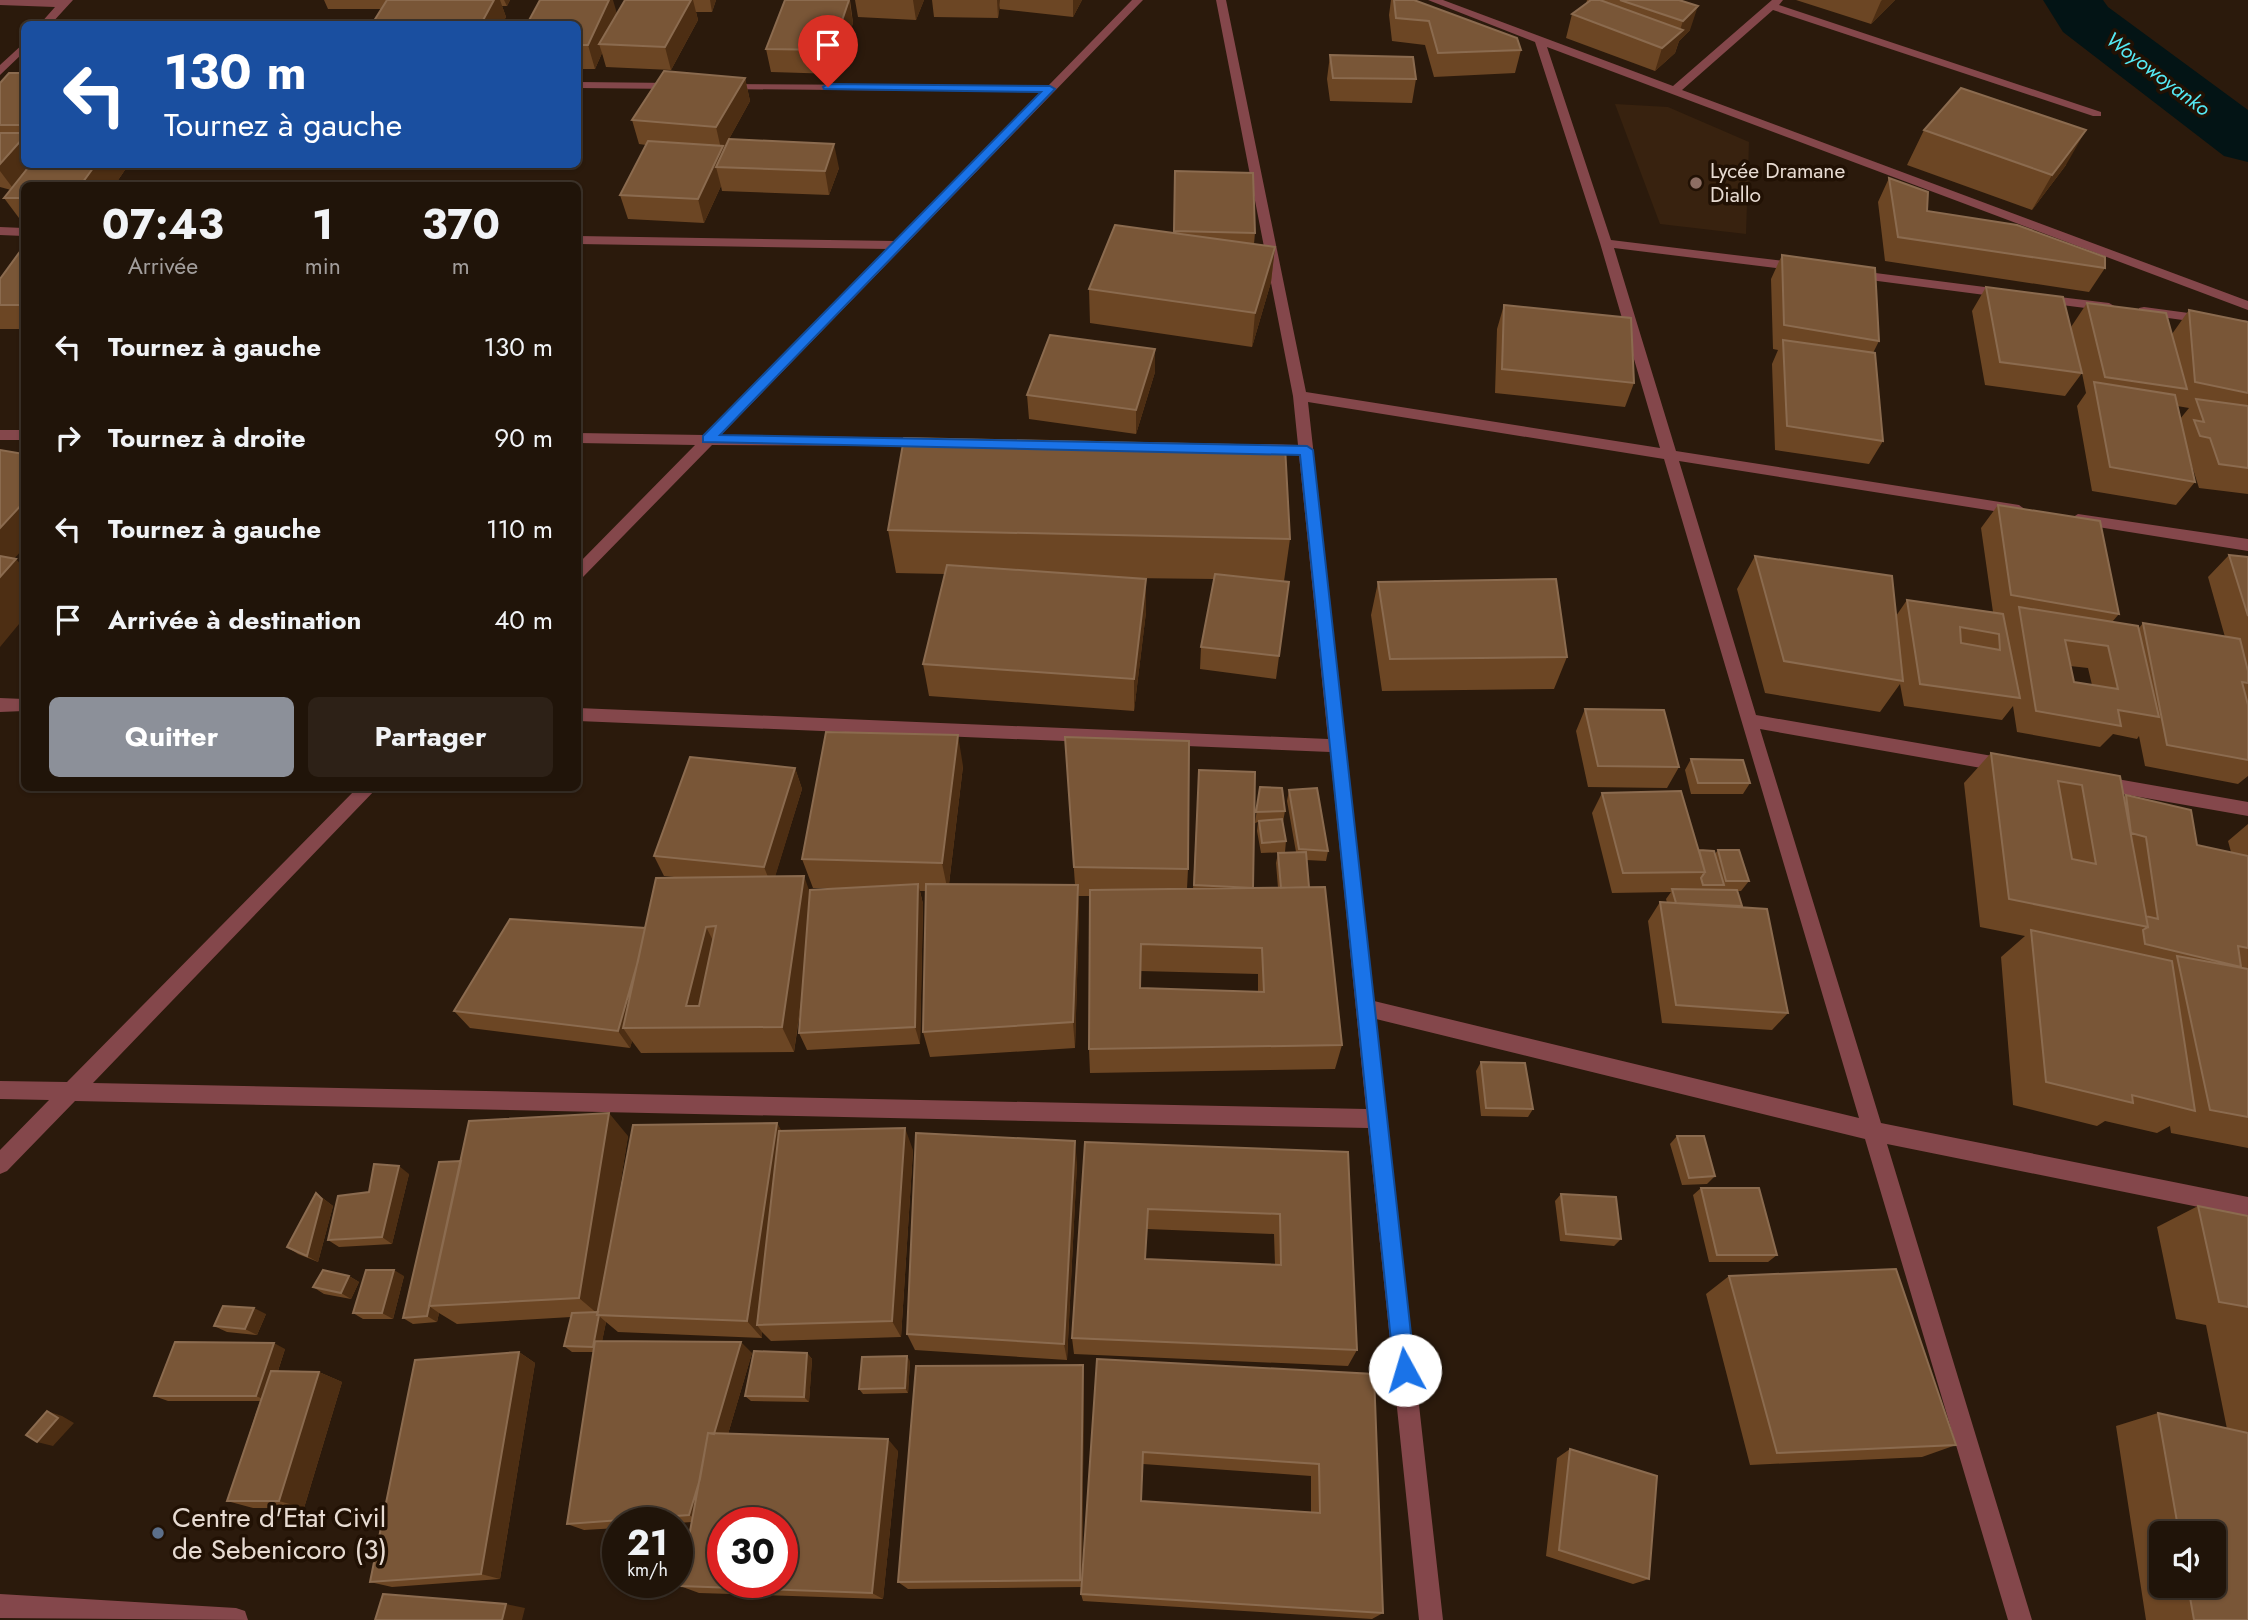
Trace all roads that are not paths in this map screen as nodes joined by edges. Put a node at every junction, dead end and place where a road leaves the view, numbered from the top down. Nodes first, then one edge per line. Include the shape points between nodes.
1 (1138, 0) edge
2 (1221, 0) edge
3 (1438, 1) edge
4 (0, 2) edge
5 (66, 2) edge
6 (1775, 3) edge
7 (48, 21) edge
8 (1540, 41) junction
9 (21, 49) edge
10 (0, 72) edge
11 (581, 85) edge
12 (689, 86) edge
13 (716, 86) edge
14 (1050, 89) junction
15 (1674, 91) junction
16 (2097, 114) dead end
17 (0, 231) edge
18 (21, 232) edge
19 (581, 240) edge
20 (1606, 243) junction
21 (898, 245) junction
22 (1811, 269) edge
23 (1838, 272) edge
24 (2248, 306) edge
25 (2248, 325) edge
26 (1300, 396) junction
27 (0, 435) edge
28 (21, 435) edge
29 (581, 438) edge
30 (708, 439) junction
31 (945, 443) edge
32 (1251, 449) edge
33 (1307, 450) junction
34 (1669, 455) junction
35 (2028, 511) edge
36 (2069, 517) edge
37 (2248, 545) edge
38 (581, 570) edge
39 (0, 705) edge
40 (21, 705) edge
41 (581, 715) edge
42 (1749, 720) junction
43 (1338, 746) junction
44 (2019, 768) edge
45 (2086, 780) edge
46 (365, 791) edge
47 (2248, 809) edge
48 (1366, 1008) junction
49 (0, 1090) edge
50 (70, 1092) junction
51 (1378, 1119) junction
52 (1872, 1131) junction
53 (0, 1164) edge
54 (2248, 1207) edge
55 (0, 1606) edge
56 (236, 1620) edge
57 (1432, 1620) edge
58 (2020, 1620) edge

1 - 14 street
2 - 26 street
3 - 8 street
4 - 5 street
5 - 7 street
6 - 15 street
6 - 16 street
8 - 15 street
8 - 20 street
9 - 10 street
11 - 12 street
13 - 14 street
14 - 21 street
15 - 24 street
17 - 18 street
19 - 21 street
20 - 22 street
20 - 34 street
21 - 30 street
23 - 25 street
26 - 33 street
26 - 34 street
27 - 28 street
29 - 30 street
30 - 31 street
30 - 38 street
32 - 33 street
33 - 43 street
34 - 35 street
34 - 42 street
36 - 37 street
39 - 40 street
41 - 43 street
42 - 44 street
42 - 52 street
43 - 48 street
45 - 47 street
46 - 50 street
48 - 51 street
48 - 52 street
49 - 50 street
50 - 51 street
50 - 53 street
51 - 57 street
52 - 54 street
52 - 58 street
55 - 56 street

